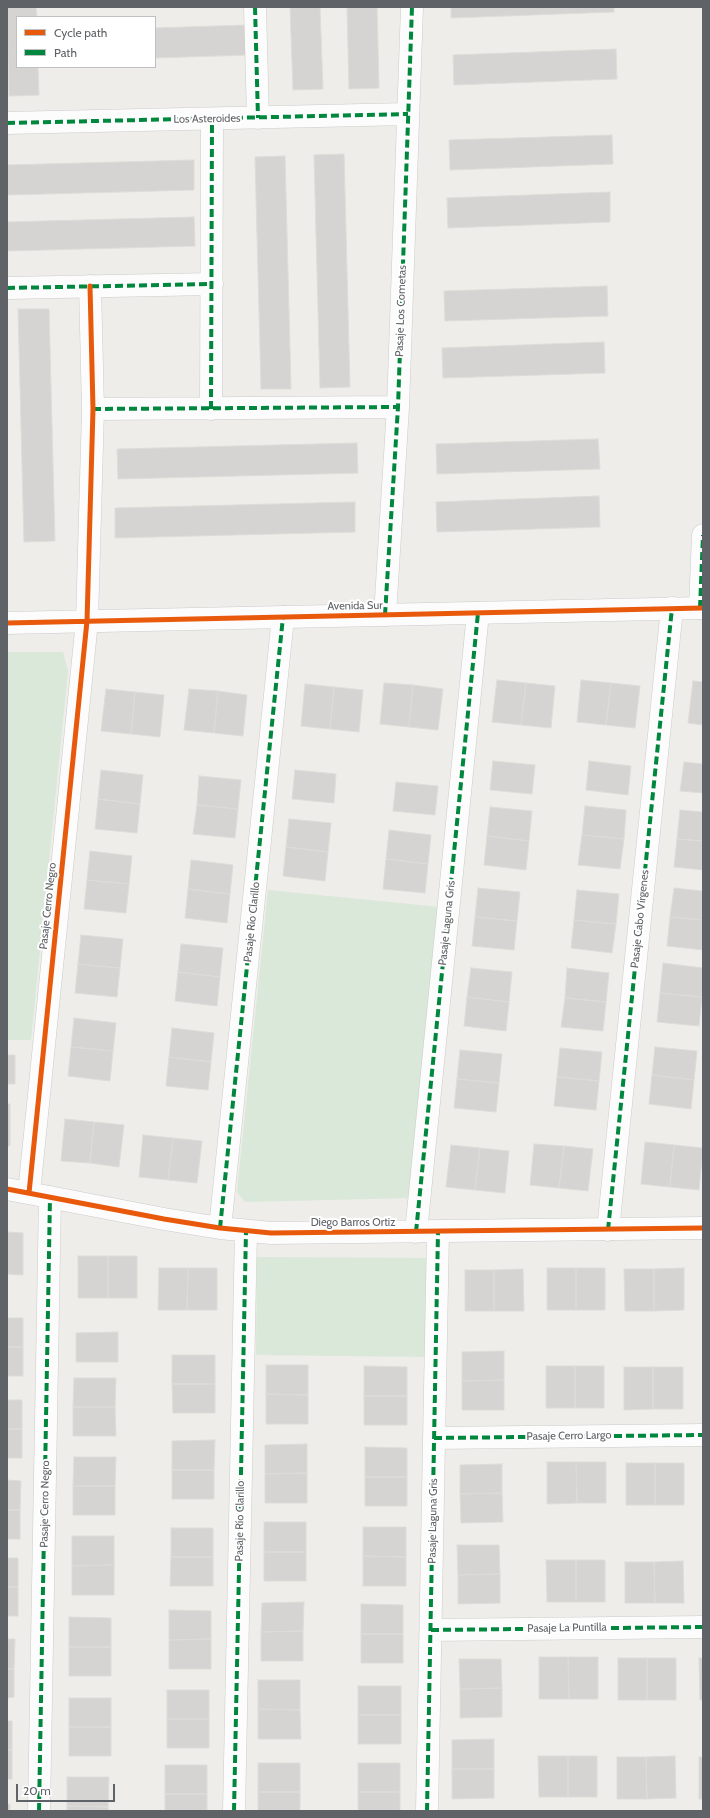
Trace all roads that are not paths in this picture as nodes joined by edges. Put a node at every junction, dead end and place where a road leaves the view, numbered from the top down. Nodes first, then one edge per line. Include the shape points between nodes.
1 (255, 7) edge
2 (412, 7) edge
3 (408, 114) junction
4 (258, 118) junction
5 (212, 119) junction
6 (7, 123) edge
7 (212, 284) junction
8 (90, 286) junction
9 (7, 288) edge
10 (398, 408) junction
11 (93, 409) junction
12 (211, 409) junction
13 (703, 535) edge
14 (672, 608) junction
15 (701, 608) edge
16 (478, 613) junction
17 (385, 615) junction
18 (283, 617) junction
19 (87, 621) junction
20 (7, 623) edge
21 (7, 1189) edge
22 (29, 1193) junction
23 (50, 1197) junction
24 (220, 1228) junction
25 (703, 1228) edge
26 (608, 1230) junction
27 (246, 1231) junction
28 (416, 1232) junction
29 (438, 1232) junction
30 (703, 1435) edge
31 (434, 1438) junction
32 (703, 1627) edge
33 (431, 1630) junction
34 (39, 1811) edge
35 (234, 1811) edge
36 (427, 1811) edge

1 - 4 street
2 - 3 street, Pasaje Los Cometas
3 - 4 street, Los Asteroides
3 - 10 street, Pasaje Los Cometas
4 - 5 street, Los Asteroides
5 - 6 street, Los Asteroides
5 - 7 street
7 - 8 street
7 - 12 street
8 - 9 street
8 - 11 street, Pasaje Cerro Negro
10 - 12 street
10 - 17 street, Pasaje Los Cometas
11 - 12 street
11 - 19 street, Pasaje Cerro Negro
13 - 15 street
14 - 15 street, Avenida Sur
14 - 16 street, Avenida Sur
14 - 26 street, Pasaje Cabo Vírgenes
16 - 17 street, Avenida Sur
16 - 28 street, Pasaje Laguna Gris
17 - 18 street, Avenida Sur
18 - 19 street, Avenida Sur
18 - 24 street, Pasaje Río Clarillo
19 - 20 street, Avenida Sur
19 - 22 street, Pasaje Cerro Negro
21 - 22 street, Diego Barros Ortiz
22 - 23 street, Diego Barros Ortiz
23 - 24 street, Diego Barros Ortiz
23 - 34 street, Pasaje Cerro Negro
24 - 27 street, Diego Barros Ortiz
25 - 26 street, Diego Barros Ortiz
26 - 29 street, Diego Barros Ortiz
27 - 28 street, Diego Barros Ortiz
27 - 35 street, Pasaje Río Clarillo
28 - 29 street, Diego Barros Ortiz
29 - 31 street, Pasaje Laguna Gris
30 - 31 street, Pasaje Cerro Largo
31 - 33 street, Pasaje Laguna Gris
32 - 33 street, Pasaje La Puntilla
33 - 36 street, Pasaje Laguna Gris

